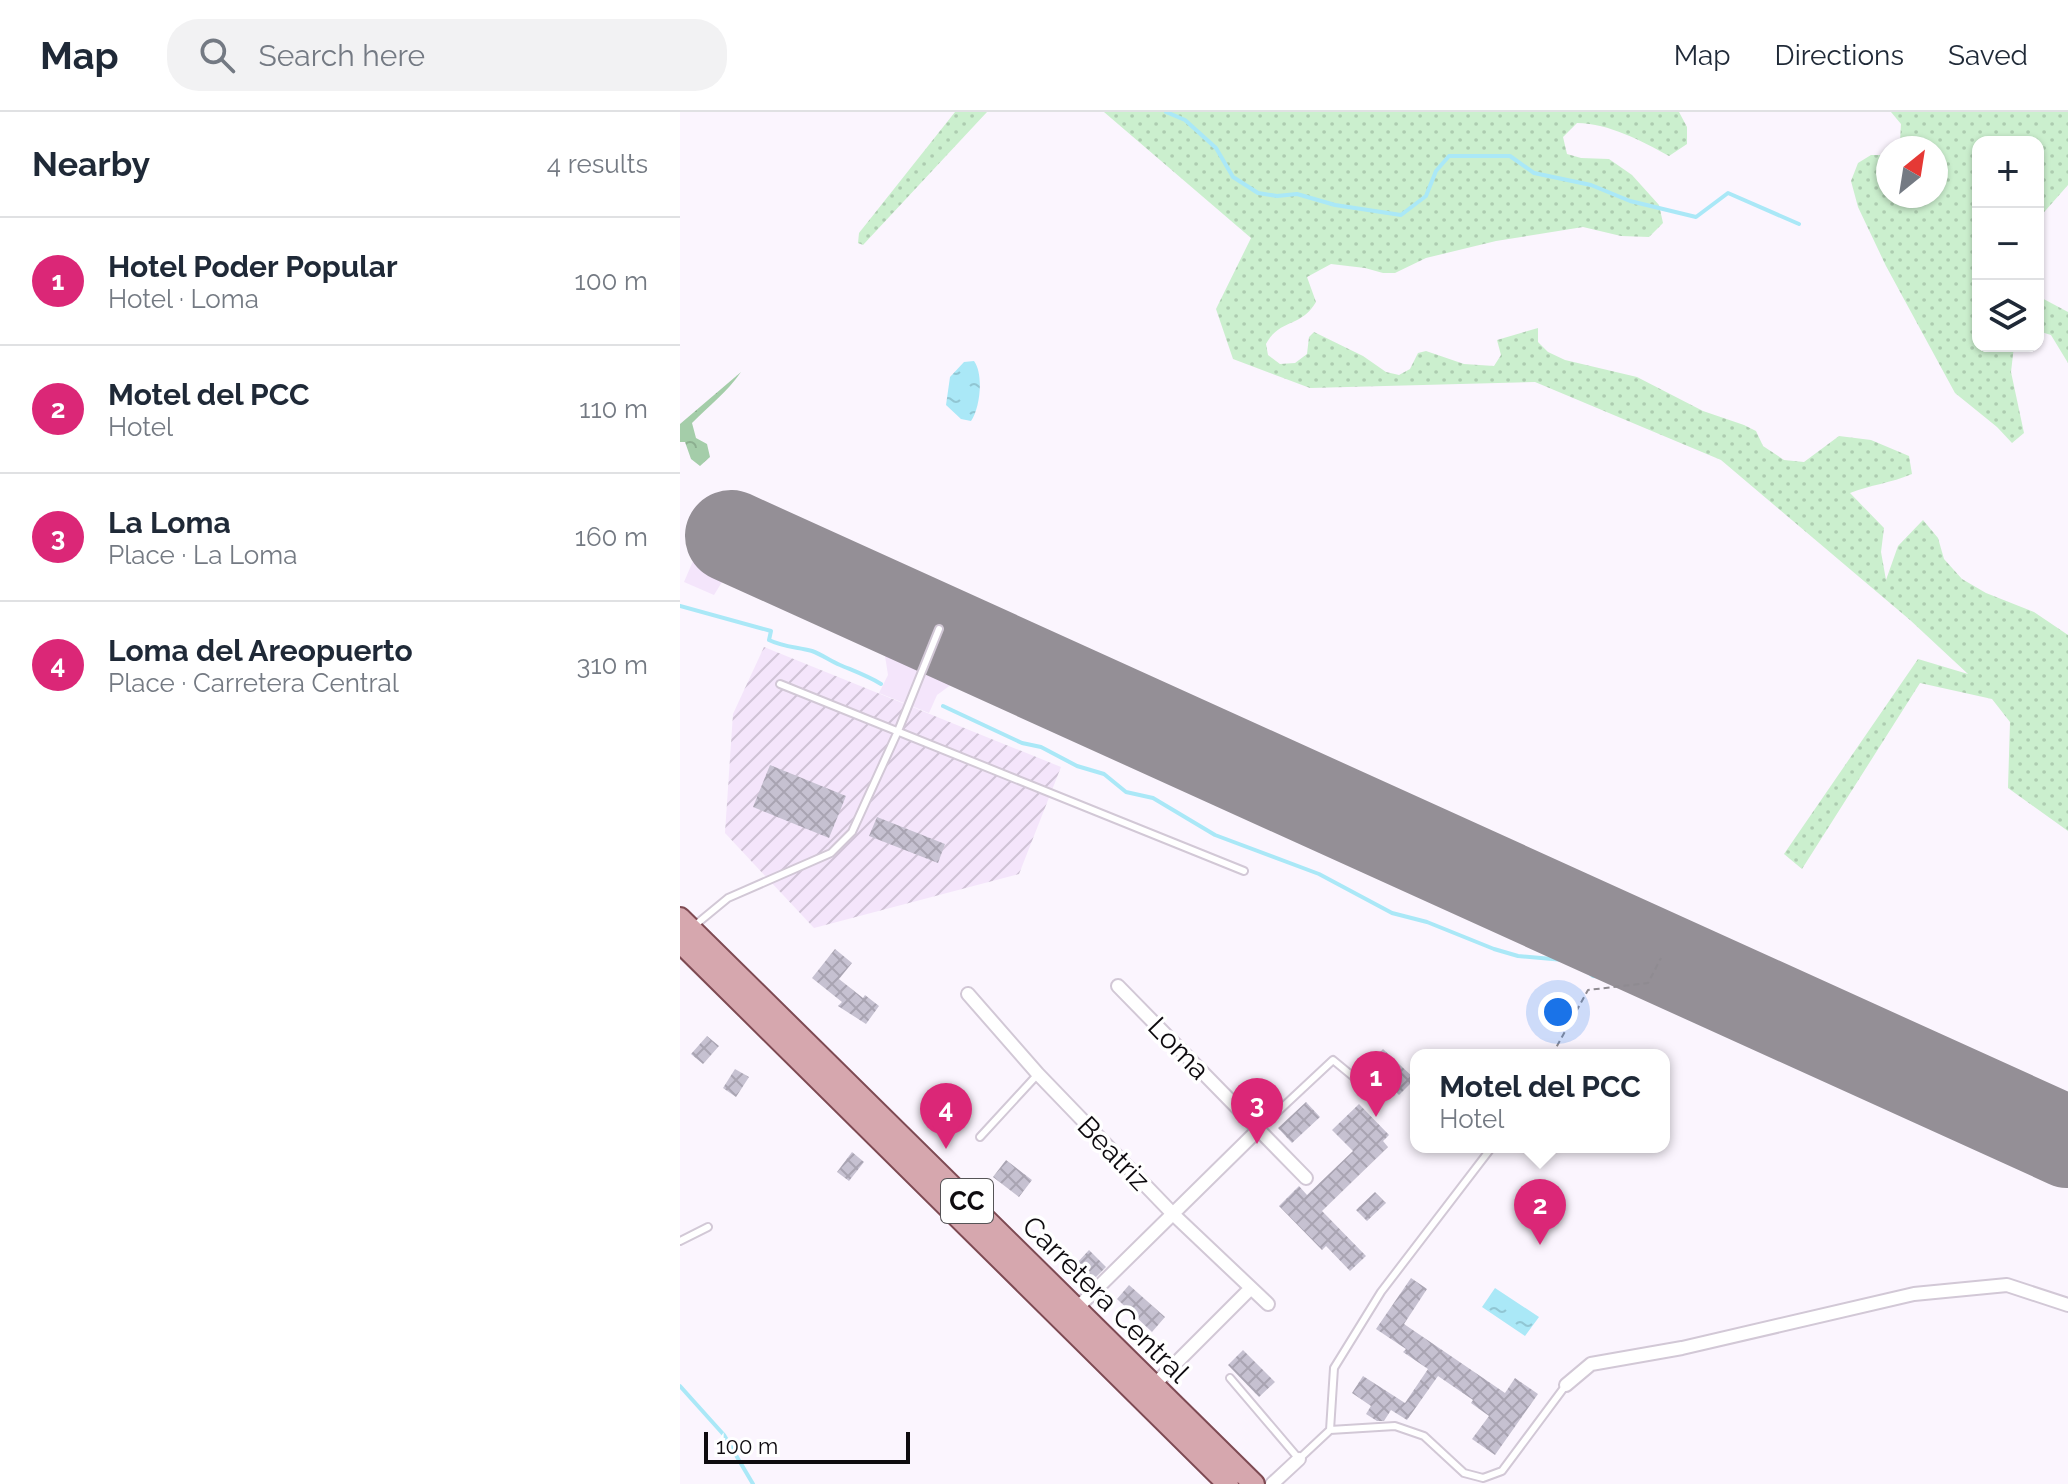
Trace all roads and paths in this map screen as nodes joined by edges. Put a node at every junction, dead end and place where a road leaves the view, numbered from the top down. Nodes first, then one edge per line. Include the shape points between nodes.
1 (939, 629) dead end
2 (780, 684) dead end
3 (898, 731) junction
4 (1244, 871) dead end
5 (683, 932) edge
6 (1661, 958) dead end
7 (1118, 986) dead end
8 (968, 994) dead end
9 (1555, 1049) edge
10 (1038, 1074) junction
11 (1367, 1088) dead end
12 (1258, 1130) junction
13 (980, 1137) dead end
14 (1487, 1153) edge
15 (1306, 1178) dead end
16 (1173, 1214) junction
17 (708, 1227) dead end
18 (680, 1241) edge
19 (1250, 1289) junction
20 (1268, 1304) dead end
21 (2068, 1305) edge
22 (1071, 1315) junction
23 (1230, 1378) dead end
24 (1566, 1385) joint
25 (1148, 1391) junction
26 (1330, 1430) junction
27 (1299, 1459) junction
28 (1228, 1484) edge
29 (1254, 1484) edge
30 (1272, 1484) edge

1 - 3 lane
2 - 3 lane
3 - 4 lane
3 - 5 lane via 852,832 831,853 728,898
5 - 22 main road, Carretera Central / CC
6 - 9 path via 1648,983 1588,990
7 - 12 street, Loma
8 - 10 street, Beatriz
10 - 13 lane
10 - 16 street, Beatriz
11 - 12 lane via 1333,1060
12 - 15 street, Loma
12 - 16 street
14 - 26 lane via 1381,1292 1334,1368
16 - 19 street, Beatriz
16 - 22 street
17 - 18 lane
19 - 20 street, Beatriz
19 - 25 street
21 - 24 street via 2007,1285 1914,1294 1591,1364
22 - 25 main road, Carretera Central / CC
23 - 27 lane
24 - 26 lane via 1502,1471 1483,1478 1464,1473 1424,1436 1395,1426
25 - 28 main road, Carretera Central / CC
25 - 29 main road, Carretera Central / CC
26 - 27 lane
27 - 30 street

